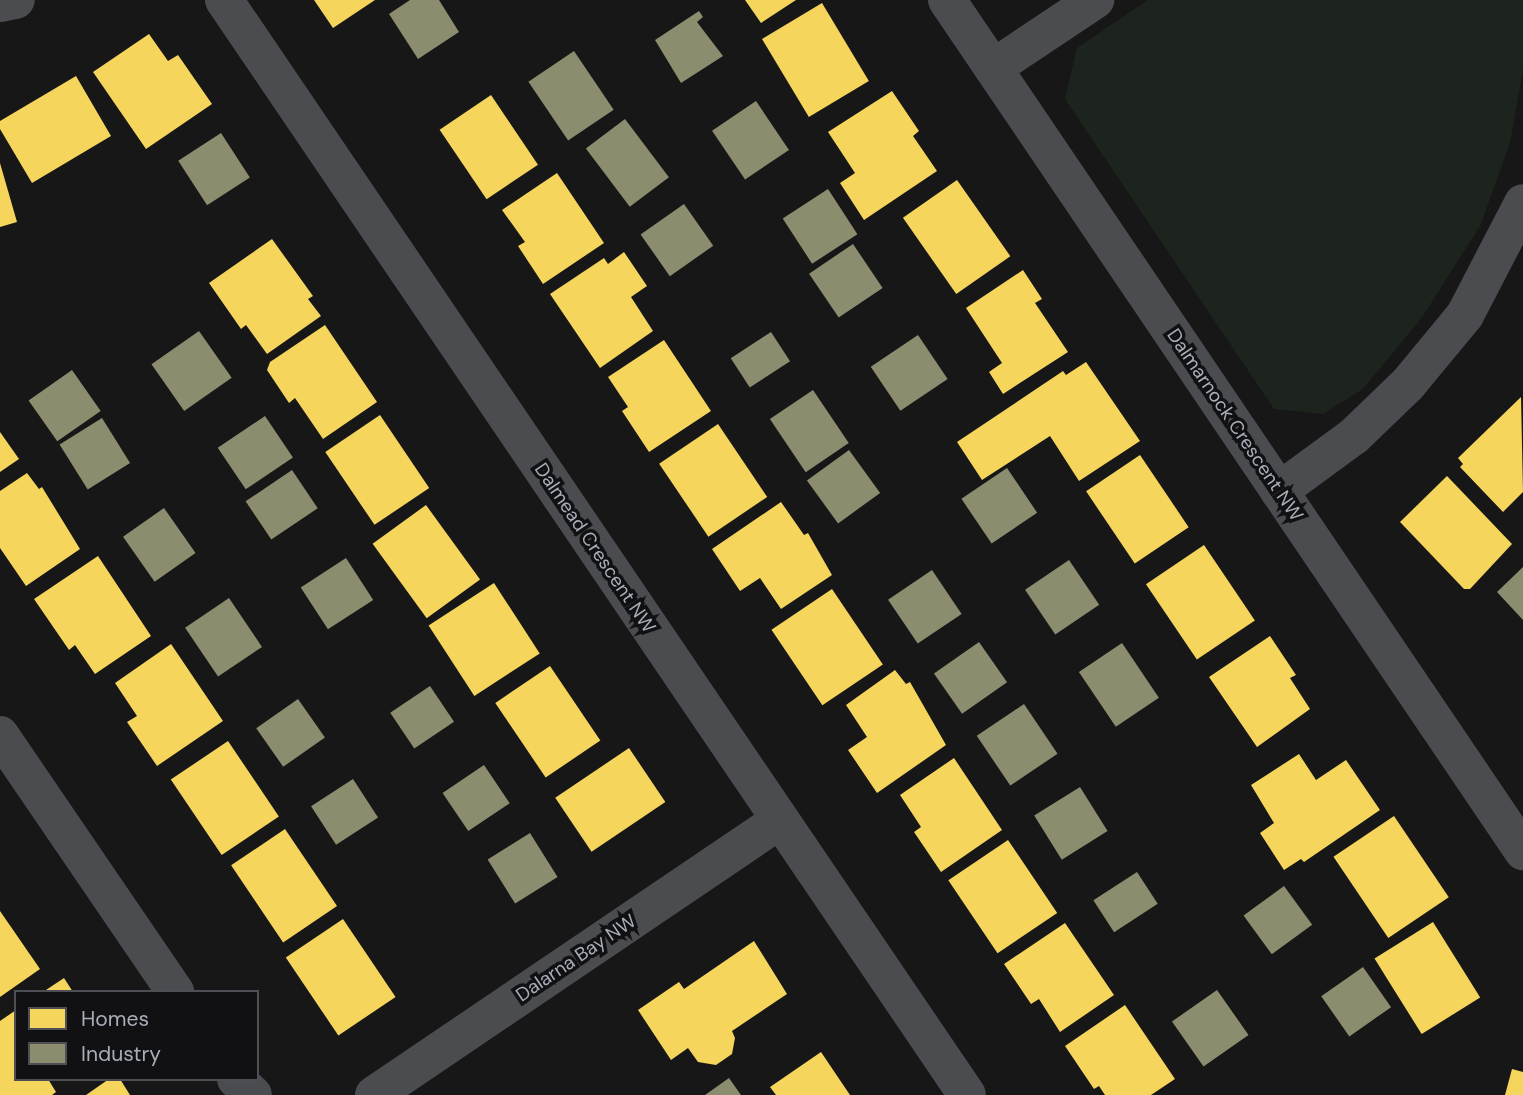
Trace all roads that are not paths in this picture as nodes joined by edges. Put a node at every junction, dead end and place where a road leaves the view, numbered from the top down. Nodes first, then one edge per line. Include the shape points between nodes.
1 (16, 0) edge
2 (224, 0) edge
3 (947, 0) edge
4 (1096, 0) edge
5 (0, 3) edge
6 (993, 68) junction
7 (1523, 203) edge
8 (1279, 491) junction
9 (0, 736) edge
10 (779, 821) junction
11 (1523, 851) edge
12 (174, 990) edge
13 (238, 1081) edge
14 (253, 1095) edge
15 (374, 1095) edge
16 (967, 1095) edge

1 - 5 street
2 - 10 street, Dalmead Crescent NW
3 - 6 street, Dalmarnock Crescent NW
4 - 6 street
6 - 8 street, Dalmarnock Crescent NW
7 - 8 street via 1465,315 1408,384 1354,436
8 - 11 street, Dalmarnock Crescent NW
9 - 12 street
10 - 15 street, Dalarna Bay NW
10 - 16 street, Dalmead Crescent NW
13 - 14 street

